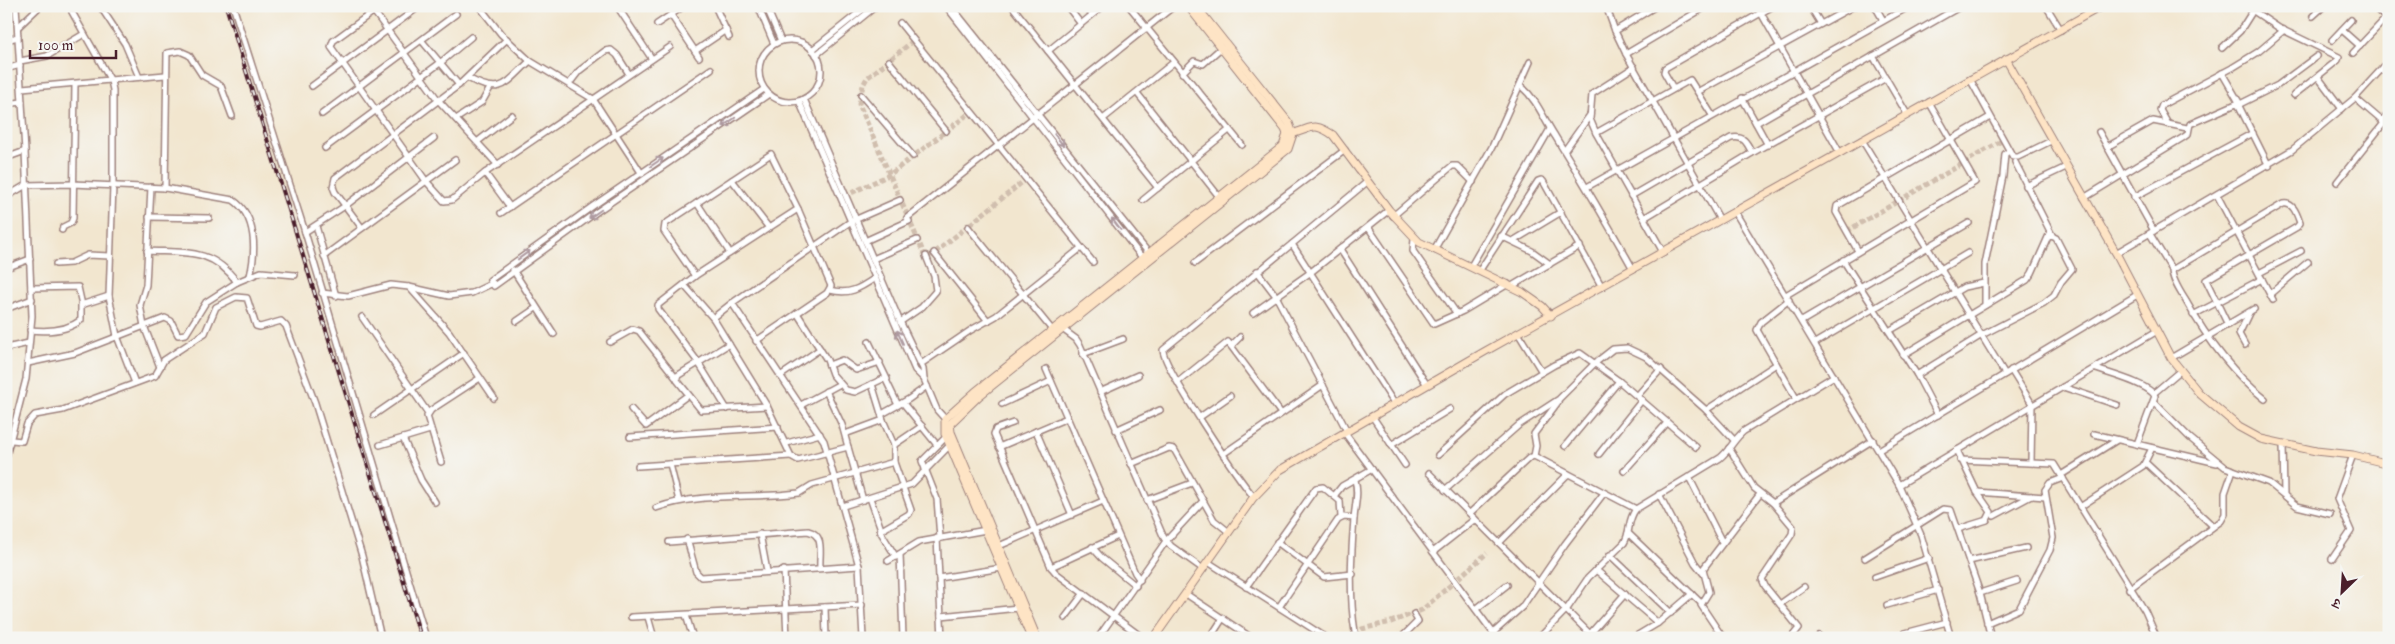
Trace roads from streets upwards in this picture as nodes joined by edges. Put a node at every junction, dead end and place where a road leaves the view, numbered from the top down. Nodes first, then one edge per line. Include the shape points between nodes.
1 (16, 6) edge
2 (40, 6) edge
3 (100, 6) edge
4 (234, 6) edge
5 (381, 6) edge
6 (420, 6) edge
7 (479, 6) edge
8 (617, 6) edge
9 (684, 6) edge
10 (715, 6) edge
11 (758, 6) edge
12 (766, 6) edge
13 (867, 6) edge
14 (876, 6) edge
15 (946, 6) edge
16 (952, 6) edge
17 (1012, 6) edge
18 (1067, 6) edge
19 (1104, 6) edge
20 (1129, 6) edge
21 (1174, 6) edge
22 (1188, 6) edge
23 (1196, 6) edge
24 (1606, 6) edge
25 (1656, 6) edge
26 (1707, 6) edge
27 (1757, 6) edge
28 (1773, 6) edge
29 (1810, 6) edge
30 (1854, 6) edge
31 (1875, 6) edge
32 (1910, 6) edge
33 (1961, 6) edge
34 (2046, 6) edge
35 (2102, 6) edge
36 (2246, 6) edge
37 (2324, 6) edge
38 (2373, 6) edge
39 (372, 9) edge
40 (72, 12) dead end
41 (2252, 12) junction
42 (1761, 13) junction
43 (456, 14) dead end
44 (671, 15) junction
45 (2313, 16) dead end
46 (1883, 20) junction
47 (2351, 20) dead end
48 (2387, 20) edge
49 (900, 23) dead end
50 (657, 24) dead end
51 (1081, 24) junction
52 (1820, 24) junction
53 (18, 27) junction
54 (1614, 28) junction
55 (1146, 29) junction
56 (387, 30) junction
57 (726, 30) junction
58 (2061, 30) junction
59 (2284, 30) junction
60 (2342, 30) junction
61 (84, 34) junction
62 (729, 36) dead end
63 (18, 37) junction
64 (471, 37) dead end
65 (507, 39) junction
66 (6, 40) edge
67 (2332, 40) dead end
68 (422, 41) junction
69 (781, 42) junction
70 (774, 44) junction
71 (1780, 46) junction
72 (2360, 46) junction
73 (670, 47) dead end
74 (1221, 48) junction
75 (2222, 48) dead end
76 (812, 50) junction
77 (695, 51) junction
78 (1048, 51) junction
79 (2354, 53) dead end
80 (404, 54) junction
81 (1626, 54) junction
82 (816, 55) junction
83 (1873, 56) junction
84 (2317, 56) dead end
85 (699, 57) dead end
86 (652, 59) junction
87 (2006, 59) junction
88 (530, 61) junction
89 (889, 61) dead end
90 (2389, 61) edge
91 (1174, 62) junction
92 (1530, 62) dead end
93 (20, 63) junction
94 (440, 63) junction
95 (343, 64) junction
96 (1634, 67) junction
97 (6, 69) edge
98 (711, 69) dead end
99 (1793, 70) junction
100 (1182, 73) junction
101 (2222, 73) junction
102 (630, 74) junction
103 (165, 75) junction
104 (421, 77) junction
105 (2318, 77) junction
106 (139, 78) junction
107 (468, 78) junction
108 (1886, 78) junction
109 (1970, 79) junction
110 (111, 81) junction
111 (75, 84) junction
112 (570, 84) junction
113 (460, 85) junction
114 (1074, 85) junction
115 (312, 86) dead end
116 (360, 86) junction
117 (1521, 86) junction
118 (22, 88) junction
119 (490, 88) junction
120 (1673, 88) junction
121 (764, 89) junction
122 (1699, 91) junction
123 (1136, 93) junction
124 (1806, 93) junction
125 (769, 94) junction
126 (861, 95) dead end
127 (2294, 95) dead end
128 (1742, 98) junction
129 (2355, 98) junction
130 (593, 99) junction
131 (438, 100) junction
132 (801, 100) junction
133 (1653, 100) junction
134 (22, 102) junction
135 (1929, 102) junction
136 (6, 104) edge
137 (2239, 104) junction
138 (2342, 109) junction
139 (377, 110) junction
140 (2389, 112) edge
141 (322, 114) dead end
142 (1907, 114) junction
143 (512, 115) dead end
144 (1591, 115) junction
145 (1712, 115) junction
146 (232, 116) dead end
147 (1036, 116) junction
148 (1819, 116) junction
149 (1990, 117) junction
150 (456, 119) junction
151 (1103, 119) junction
152 (1756, 123) junction
153 (2385, 123) edge
154 (2168, 124) junction
155 (2187, 128) junction
156 (1550, 129) junction
157 (1229, 130) junction
158 (946, 131) dead end
159 (1596, 132) junction
160 (2099, 132) dead end
161 (2252, 133) junction
162 (394, 134) junction
163 (1290, 134) junction
164 (616, 135) junction
165 (434, 138) dead end
166 (1676, 138) junction
167 (1951, 138) junction
168 (1862, 140) junction
169 (2051, 141) junction
170 (477, 142) junction
171 (1768, 144) junction
172 (1242, 145) dead end
173 (998, 146) junction
174 (1562, 147) junction
175 (325, 148) dead end
176 (2107, 148) junction
177 (1345, 150) junction
178 (25, 151) junction
179 (2009, 151) junction
180 (1752, 153) junction
181 (1840, 153) junction
182 (913, 156) dead end
183 (410, 157) junction
184 (6, 158) edge
185 (455, 160) dead end
186 (1190, 162) junction
187 (1688, 162) junction
188 (2015, 162) dead end
189 (498, 164) junction
190 (2269, 166) junction
191 (2066, 167) junction
192 (1617, 172) junction
193 (485, 173) junction
194 (641, 173) junction
195 (2121, 175) junction
196 (1884, 178) junction
197 (645, 179) junction
198 (732, 180) junction
199 (426, 181) junction
200 (1367, 182) junction
201 (1473, 182) junction
202 (2337, 182) dead end
203 (72, 184) junction
204 (26, 185) junction
205 (1701, 185) junction
206 (113, 186) junction
207 (2026, 186) junction
208 (151, 187) junction
209 (1587, 187) junction
210 (165, 188) junction
211 (1158, 188) junction
212 (2217, 195) junction
213 (1631, 196) junction
214 (2134, 196) junction
215 (6, 197) edge
216 (2084, 198) junction
217 (1221, 199) junction
218 (900, 200) dead end
219 (1143, 200) dead end
220 (697, 203) junction
221 (346, 206) junction
222 (510, 207) junction
223 (798, 209) junction
224 (1561, 212) junction
225 (1734, 212) junction
226 (501, 213) dead end
227 (1391, 213) junction
228 (149, 217) junction
229 (209, 218) dead end
230 (1644, 218) junction
231 (1720, 220) junction
232 (1911, 220) junction
233 (853, 221) junction
234 (1969, 223) dead end
235 (316, 226) junction
236 (968, 227) dead end
237 (1368, 227) junction
238 (362, 228) junction
239 (769, 228) junction
240 (62, 230) dead end
241 (2236, 230) junction
242 (305, 232) junction
243 (2152, 233) junction
244 (2052, 235) junction
245 (1501, 236) junction
246 (1414, 239) junction
247 (917, 240) dead end
248 (865, 241) junction
249 (1513, 241) junction
250 (1292, 244) junction
251 (1580, 246) junction
252 (814, 247) junction
253 (1928, 247) junction
254 (1081, 248) junction
255 (1340, 249) junction
256 (1434, 250) junction
257 (147, 251) junction
258 (1858, 251) junction
259 (2301, 251) dead end
260 (1663, 252) junction
261 (730, 253) junction
262 (934, 253) dead end
263 (1968, 253) dead end
264 (2116, 253) junction
265 (2248, 254) junction
266 (110, 256) junction
267 (324, 256) junction
268 (926, 256) dead end
269 (1147, 258) junction
270 (30, 259) junction
271 (873, 259) junction
272 (1843, 260) junction
273 (1093, 262) dead end
274 (2308, 262) dead end
275 (1195, 263) dead end
276 (56, 264) dead end
277 (1550, 264) junction
278 (510, 266) junction
279 (1471, 266) junction
280 (6, 268) edge
281 (1633, 269) junction
282 (1942, 269) junction
283 (1480, 270) junction
284 (2172, 270) junction
285 (1258, 271) junction
286 (514, 272) junction
287 (1311, 272) junction
288 (295, 275) dead end
289 (250, 276) junction
290 (695, 276) junction
291 (2260, 276) junction
292 (874, 278) junction
293 (237, 282) junction
294 (493, 283) junction
295 (1984, 283) junction
296 (684, 285) junction
297 (1510, 285) junction
298 (409, 287) junction
299 (1602, 287) junction
300 (1861, 287) junction
301 (31, 288) junction
302 (830, 290) junction
303 (322, 293) junction
304 (1955, 293) junction
305 (2270, 294) junction
306 (1023, 295) junction
307 (2137, 295) junction
308 (109, 296) junction
309 (336, 296) junction
310 (1276, 296) junction
311 (1787, 298) junction
312 (32, 299) junction
313 (2273, 300) dead end
314 (732, 303) junction
315 (2217, 303) junction
316 (82, 305) junction
317 (1985, 305) junction
318 (1874, 307) junction
319 (536, 308) junction
320 (6, 309) edge
321 (797, 313) junction
322 (1253, 313) dead end
323 (1457, 314) junction
324 (2193, 315) junction
325 (1551, 316) junction
326 (1968, 316) junction
327 (362, 317) dead end
328 (713, 318) junction
329 (517, 321) dead end
330 (988, 321) junction
331 (1802, 321) junction
332 (900, 322) junction
333 (2228, 325) junction
334 (144, 326) junction
335 (30, 330) junction
336 (1057, 330) junction
337 (1889, 331) junction
338 (2156, 331) junction
339 (1518, 333) junction
340 (554, 334) dead end
341 (117, 336) junction
342 (1980, 336) junction
343 (1240, 337) dead end
344 (2206, 337) junction
345 (1123, 339) dead end
346 (756, 341) junction
347 (610, 342) dead end
348 (869, 342) dead end
349 (1815, 343) junction
350 (30, 344) junction
351 (729, 344) junction
352 (2245, 345) dead end
353 (1231, 346) junction
354 (6, 348) edge
355 (820, 349) junction
356 (464, 353) junction
357 (1083, 354) junction
358 (1904, 355) junction
359 (2172, 358) junction
360 (698, 362) junction
361 (880, 362) junction
362 (28, 363) junction
363 (1595, 363) junction
364 (828, 364) junction
365 (921, 364) junction
366 (1776, 365) junction
367 (160, 367) junction
368 (1046, 369) dead end
369 (1661, 369) junction
370 (2096, 369) junction
371 (2012, 370) junction
372 (2180, 371) junction
373 (1542, 372) junction
374 (2005, 374) junction
375 (1138, 375) dead end
376 (1917, 375) junction
377 (780, 376) junction
378 (1834, 376) junction
379 (480, 378) junction
380 (676, 378) junction
381 (887, 379) junction
382 (924, 379) junction
383 (1051, 381) junction
384 (1619, 381) junction
385 (1178, 382) junction
386 (135, 383) junction
387 (840, 384) junction
388 (872, 384) junction
389 (1323, 384) junction
390 (1427, 385) junction
391 (927, 386) junction
392 (2063, 387) junction
393 (412, 389) junction
394 (826, 391) junction
395 (1100, 392) junction
396 (2154, 393) junction
397 (688, 395) junction
398 (1230, 396) dead end
399 (494, 398) dead end
400 (1639, 398) junction
401 (1796, 398) junction
402 (1559, 399) junction
403 (2265, 399) dead end
404 (2154, 402) junction
405 (1394, 403) junction
406 (900, 404) junction
407 (1002, 404) dead end
408 (2032, 404) junction
409 (801, 405) junction
410 (2117, 405) dead end
411 (767, 406) junction
412 (631, 409) dead end
413 (727, 409) junction
414 (1450, 409) dead end
415 (1160, 410) dead end
416 (1706, 410) junction
417 (428, 412) junction
418 (1280, 412) junction
419 (1938, 414) junction
420 (374, 415) dead end
421 (1372, 416) junction
422 (882, 417) junction
423 (1200, 417) junction
424 (1067, 418) junction
425 (948, 422) junction
426 (1013, 423) dead end
427 (1667, 423) junction
428 (922, 426) junction
429 (778, 427) junction
430 (430, 430) junction
431 (1116, 430) junction
432 (1036, 431) junction
433 (1346, 431) junction
434 (820, 434) junction
435 (845, 434) junction
436 (2094, 434) dead end
437 (630, 437) dead end
438 (403, 438) junction
439 (12, 440) junction
440 (1734, 440) junction
441 (1872, 440) junction
442 (2117, 440) junction
443 (950, 441) junction
444 (787, 443) junction
445 (1391, 444) junction
446 (2137, 444) junction
447 (2283, 444) junction
448 (380, 445) dead end
449 (894, 445) junction
450 (937, 446) junction
451 (1565, 446) dead end
452 (848, 447) junction
453 (999, 447) junction
454 (1696, 447) dead end
455 (1729, 448) junction
456 (2152, 448) junction
457 (1879, 450) junction
458 (1957, 450) junction
459 (828, 452) junction
460 (1223, 454) junction
461 (1599, 454) dead end
462 (1438, 455) dead end
463 (2352, 455) junction
464 (791, 456) junction
465 (1534, 456) junction
466 (6, 457) edge
467 (1960, 460) junction
468 (441, 462) dead end
469 (894, 462) junction
470 (2031, 462) junction
471 (2146, 463) junction
472 (2218, 463) junction
473 (670, 464) junction
474 (1131, 464) junction
475 (2389, 464) edge
476 (1405, 465) dead end
477 (638, 466) dead end
478 (1372, 469) junction
479 (2233, 470) junction
480 (1624, 471) dead end
481 (925, 472) junction
482 (855, 473) junction
483 (1429, 473) dead end
484 (1568, 474) junction
485 (2062, 476) junction
486 (1689, 477) junction
487 (835, 480) junction
488 (1355, 480) junction
489 (1192, 483) junction
490 (1899, 484) junction
491 (904, 488) junction
492 (1445, 490) junction
493 (1977, 492) junction
494 (1604, 493) junction
495 (1659, 494) junction
496 (1760, 494) junction
497 (2284, 495) junction
498 (1334, 496) junction
499 (2032, 496) junction
500 (1254, 497) junction
501 (2045, 497) junction
502 (866, 499) junction
503 (1147, 500) junction
504 (679, 501) junction
505 (1103, 501) junction
506 (1203, 501) junction
507 (435, 502) dead end
508 (1772, 503) junction
509 (843, 506) junction
510 (2080, 507) junction
511 (656, 508) dead end
512 (1636, 509) junction
513 (1470, 513) junction
514 (1072, 514) junction
515 (2330, 514) dead end
516 (1994, 516) dead end
517 (1341, 517) junction
518 (1354, 518) junction
519 (1476, 519) junction
520 (1918, 524) junction
521 (2213, 526) junction
522 (881, 529) junction
523 (989, 529) junction
524 (1958, 529) junction
525 (1035, 531) junction
526 (1229, 532) junction
527 (1628, 533) junction
528 (760, 534) junction
529 (1118, 536) junction
530 (938, 538) junction
531 (687, 539) junction
532 (1166, 541) junction
533 (669, 542) dead end
534 (1277, 542) junction
535 (1722, 542) junction
536 (1499, 543) junction
537 (999, 546) junction
538 (1092, 547) junction
539 (2026, 548) dead end
540 (1433, 552) junction
541 (898, 555) junction
542 (1610, 555) junction
543 (1865, 558) dead end
544 (1929, 558) junction
545 (2332, 559) dead end
546 (888, 561) dead end
547 (1969, 561) junction
548 (1208, 562) junction
549 (1308, 564) junction
550 (859, 566) junction
551 (820, 567) junction
552 (1051, 567) junction
553 (1002, 568) junction
554 (1203, 569) junction
555 (784, 570) junction
556 (1596, 570) junction
557 (766, 571) junction
558 (1703, 573) junction
559 (1352, 574) junction
560 (1875, 577) dead end
561 (939, 578) junction
562 (1140, 580) junction
563 (2017, 581) dead end
564 (1539, 583) junction
565 (1507, 585) dead end
566 (1136, 586) junction
567 (1246, 587) junction
568 (1804, 587) dead end
569 (2129, 589) junction
570 (1938, 590) junction
571 (1084, 593) junction
572 (1980, 593) junction
573 (1186, 594) junction
574 (1625, 594) junction
575 (1692, 594) junction
576 (1701, 603) junction
577 (1780, 604) junction
578 (1887, 604) dead end
579 (862, 605) junction
580 (824, 607) junction
581 (1279, 607) junction
582 (1018, 608) junction
583 (1567, 608) junction
584 (786, 609) junction
585 (1476, 609) junction
586 (1671, 613) junction
587 (686, 614) junction
588 (1414, 614) dead end
589 (648, 616) junction
590 (941, 616) junction
591 (1114, 616) junction
592 (631, 618) dead end
593 (1066, 618) dead end
594 (1223, 618) junction
595 (1947, 622) junction
596 (1987, 622) junction
597 (1658, 623) junction
598 (1355, 632) dead end
599 (1905, 633) dead end
600 (1317, 635) edge
601 (1495, 635) edge
602 (1592, 636) edge
603 (381, 638) edge
604 (426, 638) edge
605 (654, 638) edge
606 (693, 638) edge
607 (787, 638) edge
608 (826, 638) edge
609 (863, 638) edge
610 (903, 638) edge
611 (942, 638) edge
612 (1030, 638) edge
613 (1037, 638) edge
614 (1098, 638) edge
615 (1143, 638) edge
616 (1154, 638) edge
617 (1210, 638) edge
618 (1252, 638) edge
619 (1327, 638) edge
620 (1401, 638) edge
621 (1539, 638) edge
622 (1633, 638) edge
623 (1723, 638) edge
624 (1791, 638) edge
625 (1951, 638) edge
626 (1991, 638) edge
627 (2158, 638) edge

1 - 53 street
2 - 53 street
3 - 106 street via 125,44
4 - 242 street
5 - 39 street
6 - 56 street
7 - 65 street
8 - 86 street
9 - 44 street
10 - 57 street
11 - 70 street
12 - 69 street
13 - 76 street
14 - 82 street
15 - 147 street
16 - 147 street
17 - 78 street
18 - 51 street
19 - 51 street
20 - 55 street
21 - 55 street
22 - 74 street
23 - 163 street via 1289,123
24 - 54 street
25 - 54 street
26 - 81 street
27 - 42 street
28 - 42 street
29 - 52 street
30 - 52 street
31 - 46 street
32 - 46 street
33 - 83 street
34 - 58 street
35 - 58 street
36 - 41 street
37 - 45 street
38 - 48 street
39 - 56 street
39 - 95 street via 331,43 330,47
40 - 61 street
41 - 59 street
41 - 75 street via 2240,31
42 - 71 street
42 - 120 street via 1665,68
43 - 68 street
44 - 50 street
44 - 77 street
46 - 99 street
47 - 60 street
48 - 72 street
49 - 173 street
51 - 78 street
52 - 71 street
53 - 63 street
54 - 81 street
55 - 91 street
55 - 114 street
56 - 80 street
56 - 95 street
57 - 62 street
57 - 77 street
58 - 87 street
59 - 101 street via 2258,52
59 - 105 street via 2339,57
60 - 67 street
60 - 72 street
61 - 93 street via 47,56
61 - 110 street
63 - 66 street
63 - 93 street
64 - 94 street
65 - 88 street
65 - 107 street
68 - 80 street
68 - 94 street
69 - 70 street
69 - 76 street via 795,41
70 - 121 street via 763,54 759,64 759,79
71 - 99 street
71 - 122 street
72 - 79 street
73 - 86 street
74 - 100 street via 1203,64 1194,61
74 - 163 street
76 - 82 street
77 - 85 street
78 - 114 street
80 - 104 street
80 - 116 street
81 - 96 street
82 - 132 street via 821,69 820,80 815,89
83 - 108 street
83 - 124 street
84 - 137 street via 2278,86
86 - 102 street
87 - 109 street
87 - 169 street
88 - 112 street
88 - 119 street via 503,85
89 - 158 street
90 - 129 street
91 - 100 street
91 - 123 street
92 - 117 street
93 - 97 street
93 - 118 street
94 - 104 street
94 - 113 street
95 - 115 street
95 - 116 street
96 - 133 street
96 - 144 street via 1594,92
98 - 164 street
99 - 124 street
99 - 128 street
100 - 157 street
101 - 137 street
101 - 154 street via 2162,105 2160,110
102 - 112 street via 610,50 579,71
102 - 130 street
103 - 106 street
103 - 146 street via 167,53 172,50 185,52 202,74 220,86
103 - 210 street
104 - 131 street
104 - 139 street
105 - 127 street
105 - 138 street
106 - 110 street
107 - 113 street
107 - 119 street
108 - 142 street
108 - 148 street
109 - 135 street
109 - 149 street
110 - 111 street
110 - 206 street via 115,114
111 - 118 street
111 - 203 street
112 - 130 street
113 - 131 street
114 - 147 street
114 - 151 street
116 - 139 street
116 - 141 street
117 - 156 street via 1533,96
117 - 201 street
118 - 134 street
119 - 150 street via 482,102
120 - 122 street via 1690,80
120 - 133 street
121 - 125 street
194 -> 121 street
122 - 145 street
123 - 151 street
123 - 186 street
124 - 148 street
124 - 152 street
125 - 132 street via 784,102
125 -> 197 street
126 - 182 street
128 - 145 street
128 - 152 street
129 - 138 street
129 - 153 street
130 - 164 street
130 - 189 street
131 - 150 street
131 - 162 street
132 - 233 street
133 - 159 street
133 - 166 street
134 - 136 street
134 - 178 street
135 - 142 street
135 - 167 street
137 - 155 street
137 - 161 street
138 - 190 street
139 - 162 street
139 - 175 street
140 - 153 street
142 - 168 street
143 - 170 street
144 - 159 street
144 - 174 street
145 - 166 street
147 - 173 street
147 - 269 street
148 - 171 street
148 - 181 street
149 - 167 street
149 - 179 street
150 - 170 street
151 - 211 street
152 - 171 street
153 - 202 street
154 - 155 street
154 - 176 street via 2158,121 2146,124
155 - 195 street via 2188,134 2184,137
156 - 174 street
156 - 279 street
157 - 172 street
157 - 186 street
159 - 192 street
160 - 176 street
161 - 190 street
161 - 214 street
162 - 183 street
162 - 221 street via 335,178 333,187
163 - 177 street via 1314,126 1321,127 1333,135
163 - 217 street via 1278,151
164 - 194 street
164 - 222 street
165 - 183 street
166 - 187 street
166 - 192 street
167 - 196 street
167 - 232 street via 1975,182
168 - 181 street
168 - 196 street
169 - 179 street via 2018,157 2013,157
169 - 191 street
170 - 189 street
171 - 180 street
173 - 248 street via 908,220
173 - 254 street
174 - 209 street
176 - 195 street
177 - 200 street
177 - 275 street
178 - 184 street
178 - 204 street
179 - 295 street via 1984,264
180 - 187 street via 1744,139 1738,137
180 - 205 street
181 - 225 street
183 - 199 street
183 - 221 street
185 - 199 street
186 - 211 street
186 - 217 street
187 - 205 street
187 - 213 street
188 - 207 street
189 - 193 street
190 - 212 street
191 - 207 street
191 - 216 street
192 - 209 street
192 - 213 street
193 - 199 street via 449,202 444,201
193 - 222 street
194 - 197 street
278 -> 194 street
195 - 214 street
195 - 216 street
196 - 232 street
196 - 258 street via 1835,209
197 -> 286 street
198 - 220 street
198 - 223 street via 771,154
198 - 239 street
199 - 238 street
200 - 227 street
200 - 250 street
201 - 227 street via 1457,166 1452,166
201 - 256 street
203 - 204 street
203 - 206 street
203 - 240 street via 72,221
204 - 215 street
204 - 270 street
205 - 230 street
205 - 231 street
206 - 208 street
206 - 266 street
207 - 244 street
208 - 210 street
208 - 228 street
209 - 281 street
210 - 289 street via 213,195 240,205 248,218 254,245
211 - 219 street
212 - 241 street
212 - 243 street
213 - 230 street
214 - 243 street
216 - 264 street
217 - 269 street
218 - 233 street
220 - 261 street
220 - 290 street via 669,220 663,229
221 - 235 street
221 - 238 street
222 - 226 street
223 - 239 street
223 - 252 street
224 - 245 street via 1543,182 1538,181
224 - 249 street
224 - 251 street
225 - 231 street
225 - 311 street
227 - 237 street
227 - 246 street
228 - 229 street
228 - 257 street
230 - 260 street
231 - 260 street
232 - 253 street
232 - 258 street
233 - 248 street
233 - 252 street
233 - 292 street
234 - 253 street
235 - 242 street
235 - 267 street
236 - 306 street
237 - 255 street
237 - 323 street via 1434,324
238 - 267 street
239 - 261 street
241 - 265 street
241 - 265 street via 2283,204 2292,205 2300,223 2297,228
241 - 284 street
242 - 303 street
243 - 264 street
243 - 284 street
244 - 317 street via 2049,235 2027,280
244 - 342 street via 2072,265 2070,273 2044,303
245 - 249 street
245 - 283 street
246 - 256 street
246 - 323 street via 1413,251
247 - 271 street
248 - 271 street
249 - 277 street
250 - 285 street
250 - 287 street
251 - 277 street
251 - 299 street
252 - 302 street via 831,283
252 - 314 street
253 - 282 street
253 - 300 street
254 - 273 street
254 - 306 street
255 - 287 street
255 - 390 street
256 - 279 street
257 - 293 street via 198,254 210,258 224,267
257 - 334 street via 146,285 140,305
258 - 272 street
259 - 291 street
260 - 281 street
261 - 290 street
262 - 330 street
263 - 282 street
264 - 307 street
265 - 291 street
265 - 315 street via 2206,280
266 - 276 street via 88,255 71,263
266 - 308 street
267 - 309 street
268 - 332 street via 936,291 922,308
269 - 336 street
270 - 280 street
270 - 301 street
271 - 332 street
272 - 300 street
272 - 311 street
274 - 305 street
277 - 297 street
278 - 286 street
278 - 294 street via 490,280
279 - 283 street
281 - 299 street
282 - 304 street
282 - 318 street
283 - 297 street
284 - 324 street
285 - 310 street
285 - 385 street via 1165,347 1163,354
286 - 294 street via 494,286
286 - 319 street
287 - 310 street
287 - 405 street
288 - 289 street via 270,272
289 - 293 street
290 - 296 street
291 - 305 street
291 - 315 street
292 - 302 street via 854,291
382 -> 292 street via 915,370
293 - 334 street via 206,302 186,334 178,335 168,318
294 - 298 street via 472,293 449,296
295 - 304 street
295 - 317 street
296 - 328 street
296 - 360 street via 660,302 658,309
297 - 323 street
297 - 325 street via 1542,306
298 - 309 street via 391,285 360,294
298 - 356 street
299 - 325 street
300 - 318 street
300 - 331 street
301 - 312 street
301 - 316 street via 78,288
302 - 321 street
303 - 309 street
303 - 604 street
304 - 326 street
304 - 337 street
305 - 313 street
306 - 330 street
306 - 336 street
307 - 338 street
307 - 371 street
308 - 316 street
308 - 341 street
310 - 322 street
310 - 389 street
311 - 331 street
311 - 366 street via 1761,322 1757,330
312 - 320 street
312 - 335 street
314 - 328 street
314 - 346 street
315 - 324 street
315 - 333 street
316 - 335 street via 79,322 53,331
317 - 326 street
318 - 337 street
318 - 349 street
319 - 329 street
319 - 340 street
321 - 346 street
321 - 355 street
324 - 344 street
325 - 339 street
326 - 342 street
326 - 358 street
327 - 393 street
328 - 351 street
330 - 365 street
331 - 349 street
332 - 365 street
333 - 344 street
333 - 352 street via 2252,310 2239,334
334 - 341 street
334 - 367 street
335 - 350 street
336 - 357 street via 1076,339
336 - 425 street via 975,392
337 - 358 street
338 - 359 street
338 - 370 street
339 - 373 street
339 - 390 street
341 - 362 street via 59,358
341 - 386 street
342 - 374 street
342 - 376 street
343 - 353 street
344 - 359 street
344 - 403 street via 2242,380
345 - 357 street
346 - 377 street
347 - 380 street via 633,329 639,331
348 - 361 street
349 - 378 street
350 - 354 street
350 - 362 street
351 - 360 street
351 - 411 street
353 - 385 street via 1228,342
353 - 418 street
355 - 364 street
355 - 377 street
356 - 379 street
356 - 393 street
357 - 395 street
358 - 376 street
359 - 372 street
360 - 380 street
360 - 413 street
361 - 364 street via 856,370 842,360
361 - 381 street
362 - 439 street
363 - 369 street via 1613,349 1628,348
363 - 373 street via 1585,354 1576,353
363 - 384 street
363 - 402 street
364 - 387 street
365 - 382 street
366 - 401 street
366 - 416 street
367 - 386 street via 155,376
367 - 603 street via 172,353 202,336 216,307 236,298 247,298 254,324 258,327 278,322 285,324 315,403 360,550
368 - 383 street
369 - 400 street
369 - 416 street
370 - 392 street
370 - 396 street
371 - 374 street
371 - 408 street
372 - 396 street
372 - 447 street via 2199,393 2239,427 2261,439
373 - 462 street via 1506,394
374 - 419 street
375 - 395 street
376 - 419 street
377 - 409 street
378 - 401 street
378 - 441 street
379 - 399 street
379 - 417 street
380 - 397 street
381 - 388 street
381 - 406 street
382 - 391 street
383 - 407 street
383 - 424 street
384 - 400 street
384 - 451 street
385 - 423 street
386 - 439 street via 63,410 35,415 27,424 22,441
387 - 388 street via 852,393
387 - 394 street
388 - 422 street
389 - 418 street
389 - 433 street
390 - 405 street
391 - 406 street
391 - 425 street via 937,410
392 - 408 street
392 - 410 street
393 - 417 street
393 - 420 street
394 - 409 street
394 - 435 street
395 - 431 street
396 - 404 street
397 - 412 street via 646,426
397 - 413 street via 701,410
398 - 423 street
400 - 427 street
400 - 461 street
401 - 440 street
402 - 465 street via 1535,430
402 - 492 street via 1519,425
404 - 446 street
404 - 472 street
405 - 421 street
406 - 422 street
406 - 428 street
408 - 458 street
408 - 470 street
409 - 434 street
411 - 413 street
411 - 429 street
414 - 445 street
415 - 431 street
416 - 440 street
417 - 430 street
418 - 460 street
419 - 457 street
421 - 433 street
421 - 445 street
422 - 435 street
422 - 449 street
423 - 460 street
424 - 432 street
424 - 505 street
425 - 443 street via 944,428
426 - 453 street via 994,431
427 - 454 street
427 - 480 street
428 - 449 street
428 - 450 street
429 - 437 street
429 - 444 street
430 - 438 street
430 - 468 street
431 - 474 street
432 - 453 street
432 - 514 street
433 - 478 street
433 - 500 street via 1280,470
434 - 444 street
434 - 459 street
435 - 452 street
436 - 442 street
438 - 448 street
438 - 507 street via 421,480
439 - 466 street
440 - 455 street
441 - 457 street
441 - 508 street
442 - 446 street
442 - 485 street
443 - 450 street
443 - 481 street
443 - 523 street
444 - 464 street
445 - 476 street
446 - 456 street
447 - 463 street
447 - 497 street
449 - 469 street
450 - 481 street via 922,461
452 - 459 street
452 - 482 street
453 - 525 street
455 - 486 street via 1720,458
455 - 496 street
456 - 471 street
456 - 472 street
457 - 490 street
458 - 467 street
458 - 490 street
459 - 464 street via 798,460
459 - 487 street
460 - 500 street
463 - 475 street
463 - 545 street via 2337,499 2351,531
464 - 473 street
465 - 484 street
465 - 513 street
467 - 470 street
467 - 493 street
469 - 482 street
469 - 491 street
470 - 485 street via 2052,463
471 - 510 street
471 - 521 street
472 - 479 street
473 - 477 street
473 - 504 street
474 - 489 street via 1169,448 1174,449
474 - 503 street
478 - 488 street
478 - 540 street
479 - 497 street via 2268,483
479 - 521 street via 2225,493 2225,514
481 - 491 street
481 - 530 street via 937,499
482 - 487 street
482 - 502 street
483 - 492 street
484 - 494 street
484 - 536 street
485 - 501 street via 2046,486
485 - 510 street
486 - 495 street
486 - 535 street
487 - 504 street via 812,485 799,493
487 - 509 street
488 - 498 street via 1342,486
488 - 518 street
489 - 503 street
489 - 506 street
490 - 520 street
491 - 502 street
491 - 522 street via 911,512
492 - 513 street
493 - 499 street
493 - 524 street via 1990,517
494 - 512 street
494 - 564 street
495 - 512 street
495 - 558 street
496 - 508 street
496 - 535 street
497 - 515 street via 2297,506
498 - 517 street via 1342,504
498 - 534 street via 1323,487 1316,488
499 - 501 street
499 - 516 street
500 - 526 street
501 - 596 street via 2053,538 2050,550 2018,609
502 - 509 street
502 - 522 street
503 - 532 street
504 - 511 street
505 - 514 street
505 - 529 street
506 - 526 street via 1214,520
506 - 532 street
508 - 577 street via 1793,527 1792,534 1762,579
509 - 550 street
510 - 569 street
512 - 527 street via 1629,520
513 - 519 street
514 - 525 street
517 - 518 street
517 - 549 street
518 - 559 street
519 - 536 street
519 - 540 street
520 - 524 street via 1943,508 1954,515
520 - 543 street
520 - 544 street
521 - 569 street
522 - 541 street via 880,534
523 - 530 street
523 - 537 street
523 - 553 street
524 - 547 street
525 - 537 street
525 - 552 street
526 - 548 street
527 - 542 street via 1624,543
527 - 575 street
528 - 531 street
528 - 551 street via 814,532 820,540
528 - 557 street
529 - 538 street
529 - 562 street
530 - 541 street via 919,542
530 - 561 street
531 - 533 street
531 - 557 street via 699,576
532 - 554 street
532 - 562 street
534 - 549 street
534 - 567 street
535 - 558 street
536 - 564 street
537 - 613 street
538 - 552 street
538 - 566 street
539 - 547 street
540 - 585 street
541 - 546 street
541 - 610 street
542 - 556 street
542 - 586 street
544 - 560 street
544 - 570 street
547 - 572 street
548 - 554 street
548 - 567 street
549 - 559 street via 1324,577
549 - 581 street
550 - 551 street
550 - 579 street
551 - 555 street
552 - 571 street
553 - 561 street
553 - 582 street
554 - 573 street
555 - 557 street
555 - 584 street
556 - 574 street
556 - 583 street
558 - 576 street via 1709,592
559 - 598 street
561 - 590 street
562 - 566 street
563 - 572 street
564 - 583 street
564 - 601 street
565 - 585 street
566 - 591 street
567 - 581 street
568 - 577 street
569 - 627 street
570 - 578 street
570 - 595 street
571 - 591 street
571 - 593 street
572 - 596 street
573 - 594 street
573 - 616 street
574 - 597 street
574 - 602 street
575 - 576 street
575 - 586 street
576 - 623 street
577 - 624 street via 1799,628
579 - 580 street
579 - 609 street
580 - 584 street
580 - 608 street
581 - 600 street
582 - 590 street
582 - 612 street
583 - 602 street
583 - 621 street
584 - 587 street
584 - 607 street
585 - 601 street
586 - 597 street
587 - 589 street
587 - 606 street
588 - 620 street via 1418,621 1416,625
589 - 592 street
589 - 605 street
590 - 611 street
591 - 614 street
591 - 615 street
594 - 617 street
594 - 618 street
595 - 599 street
595 - 625 street
596 - 626 street
597 - 622 street
600 - 619 street

